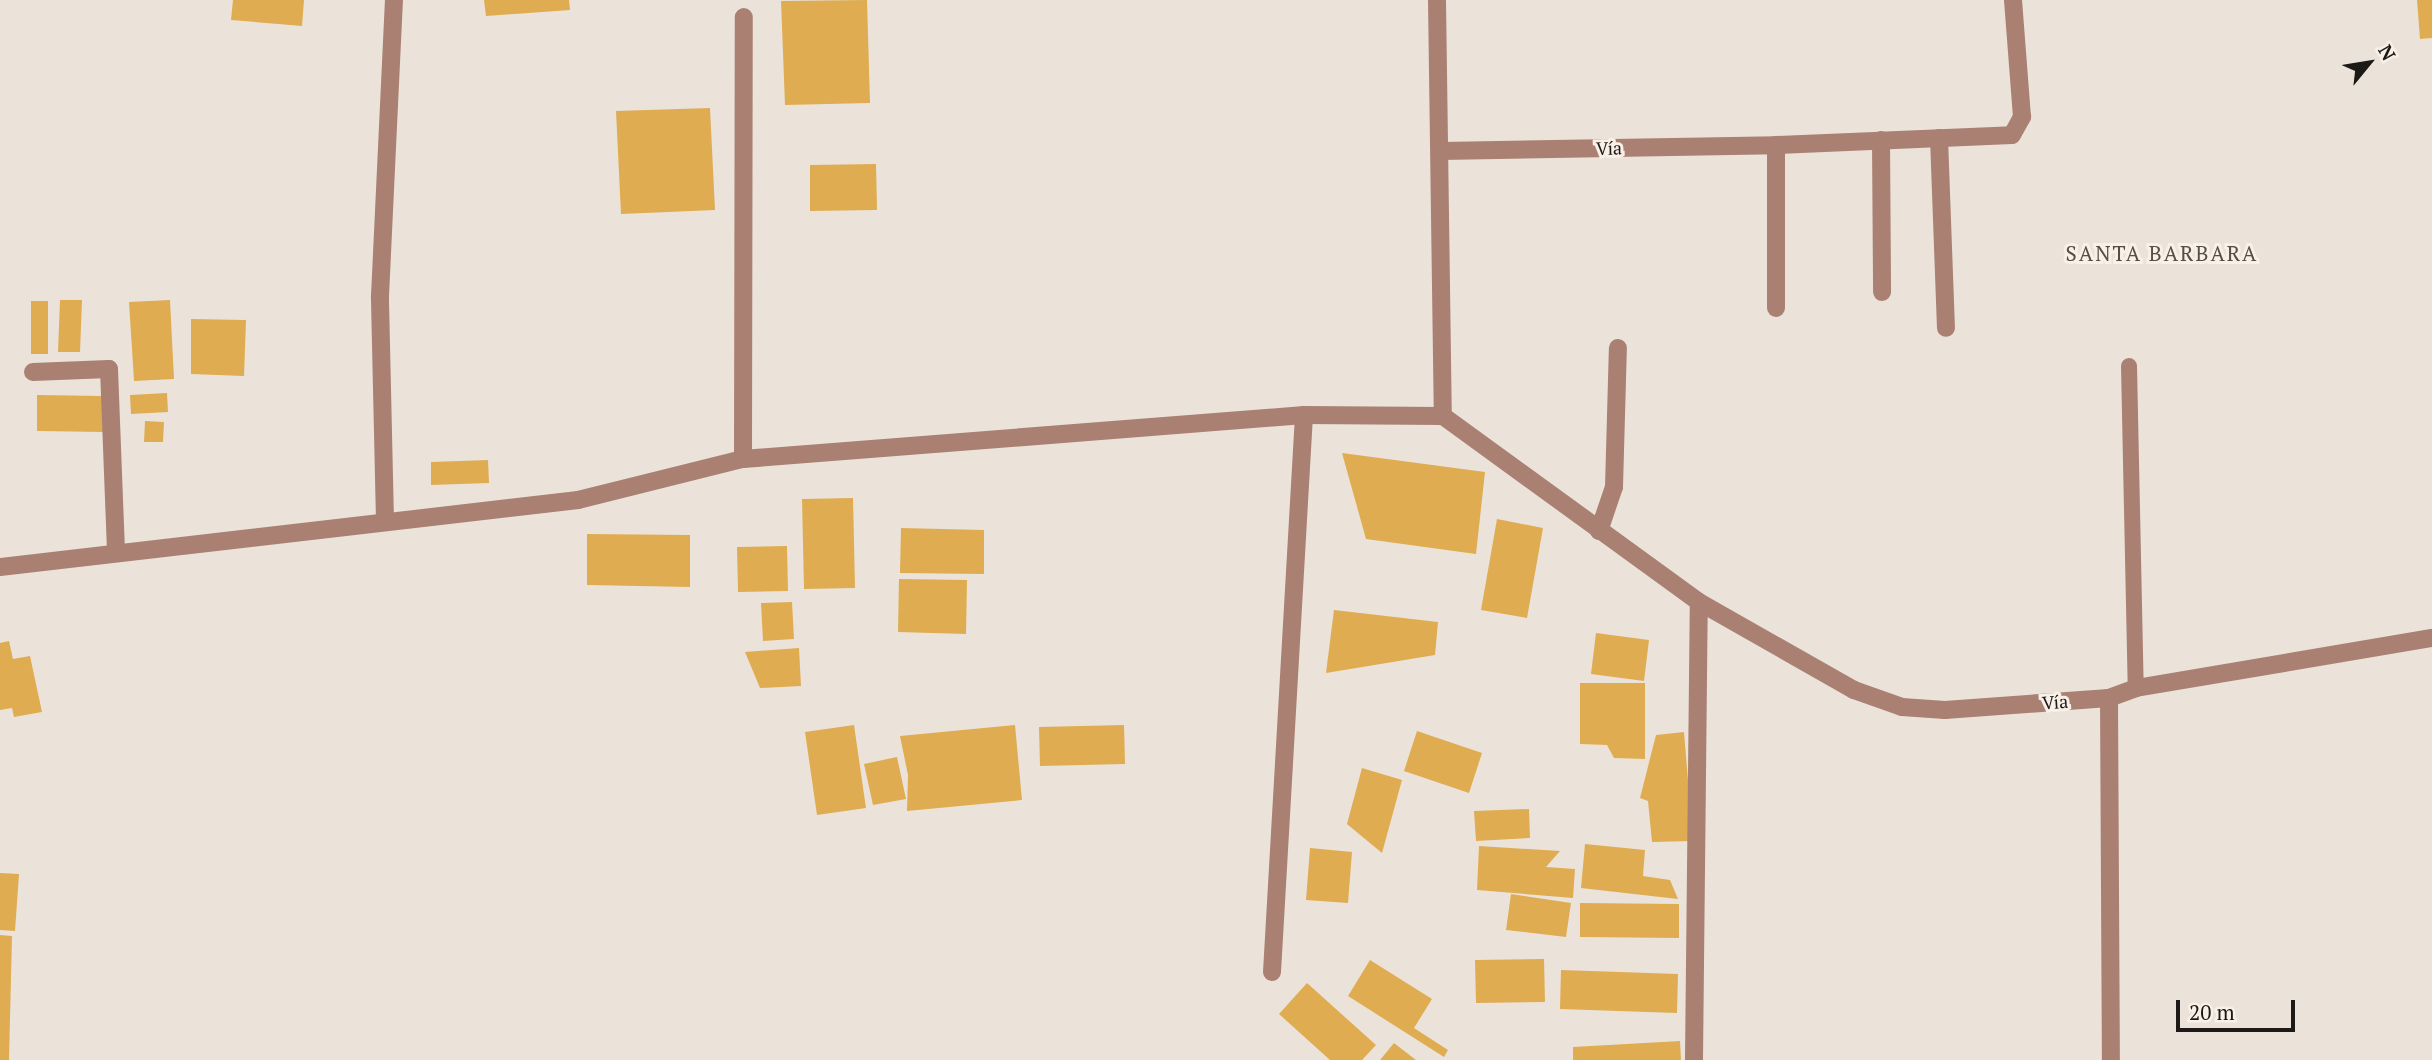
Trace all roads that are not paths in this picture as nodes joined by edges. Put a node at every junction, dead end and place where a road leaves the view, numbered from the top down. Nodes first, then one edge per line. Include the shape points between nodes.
1 (394, 0) edge
2 (1437, 0) edge
3 (2013, 0) edge
4 (744, 18) dead end
5 (1939, 138) junction
6 (1881, 141) junction
7 (1776, 145) junction
8 (1441, 151) junction
9 (1882, 292) dead end
10 (1776, 308) dead end
11 (1946, 328) dead end
12 (1618, 348) dead end
13 (2129, 366) dead end
14 (33, 372) dead end
15 (1304, 415) junction
16 (1443, 416) junction
17 (743, 459) junction
18 (385, 521) junction
19 (1599, 531) junction
20 (116, 552) junction
21 (0, 567) edge
22 (1699, 602) junction
23 (2432, 638) edge
24 (2136, 688) junction
25 (2109, 698) junction
26 (1272, 972) dead end
27 (1694, 1060) edge
28 (2111, 1060) edge

1 - 18 street via 380,296
2 - 8 street
3 - 5 street, Vía via 2019,128 2012,135
4 - 17 street
5 - 6 street, Vía
5 - 11 street
6 - 7 street, Vía
6 - 9 street
7 - 8 street, Vía
7 - 10 street
8 - 16 street
12 - 19 street via 1614,487
13 - 24 lane
14 - 20 street via 109,369
15 - 16 street
15 - 17 street
15 - 26 street
16 - 19 street, Vía
17 - 18 street via 578,500
18 - 20 street
19 - 22 street, Vía
20 - 21 street
22 - 25 street, Vía via 1854,690 1902,707 1945,710
22 - 27 street
23 - 24 street, Vía
24 - 25 street, Vía
25 - 28 street

